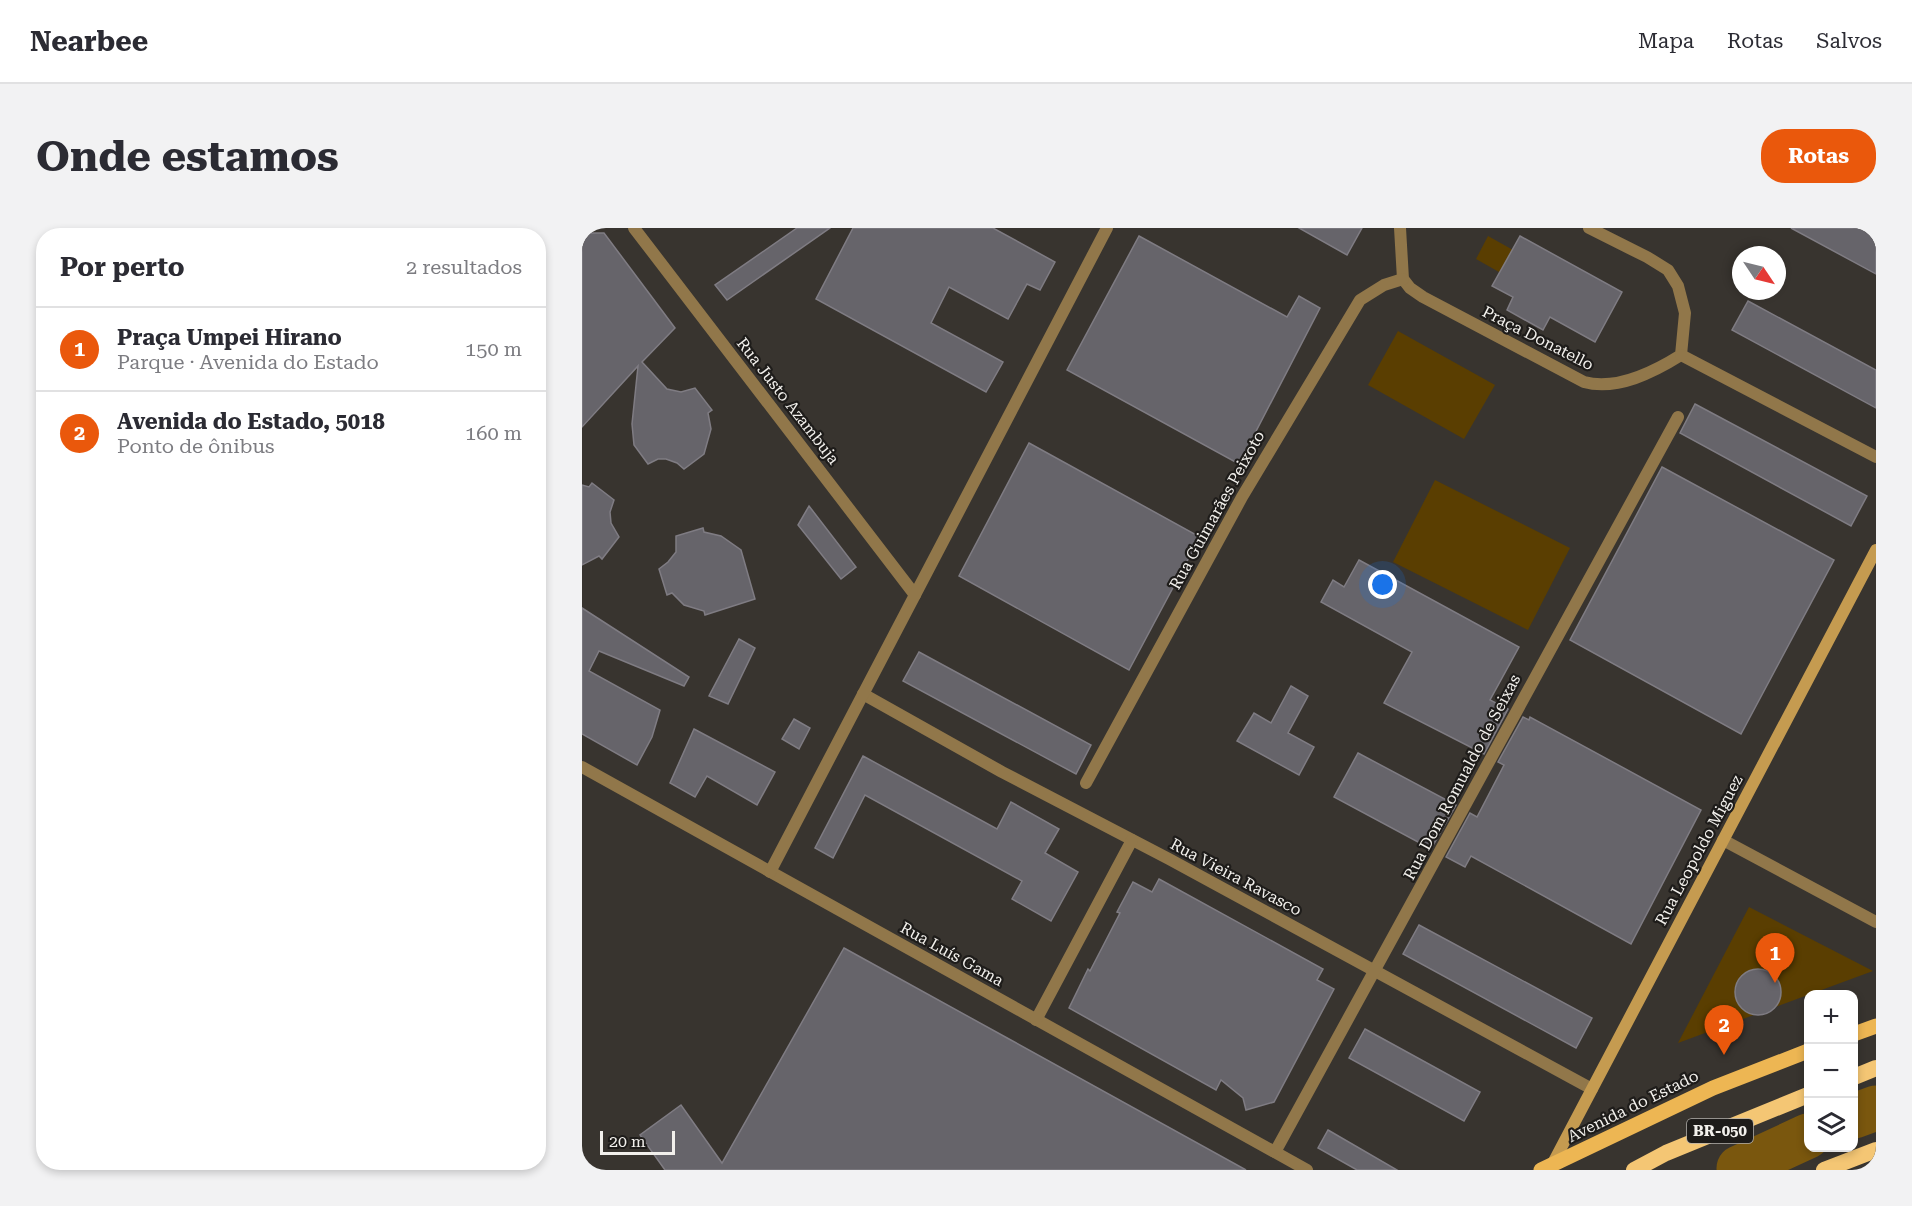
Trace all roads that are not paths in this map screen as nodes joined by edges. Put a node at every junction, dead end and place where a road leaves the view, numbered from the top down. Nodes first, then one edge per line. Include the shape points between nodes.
1 (634, 228) edge
2 (1107, 228) edge
3 (1400, 228) edge
4 (1589, 228) edge
5 (1403, 279) junction
6 (1681, 355) junction
7 (1678, 417) dead end
8 (1876, 457) edge
9 (1876, 550) edge
10 (915, 595) junction
11 (864, 694) junction
12 (582, 767) edge
13 (1086, 783) dead end
14 (1132, 840) junction
15 (1723, 840) junction
16 (770, 872) junction
17 (1876, 922) edge
18 (1375, 971) junction
19 (1036, 1020) junction
20 (1876, 1026) edge
21 (1858, 1033) edge
22 (1804, 1053) edge
23 (1876, 1068) edge
24 (1858, 1075) edge
25 (1592, 1089) junction
26 (1804, 1097) edge
27 (1876, 1150) edge
28 (1275, 1152) junction
29 (1547, 1167) edge
30 (1306, 1170) edge
31 (1634, 1170) edge
32 (1824, 1170) edge

1 - 10 street, Rua Justo Azambuja
2 - 10 street
3 - 5 street
4 - 6 street via 1668,270 1678,286 1685,314
5 - 6 street, Praça Donatello via 1423,297 1597,386 1632,379
5 - 13 street, Rua Guimarães Peixoto via 1360,300 1242,496
6 - 8 street
7 - 18 street, Rua Dom Romualdo de Seixas
9 - 15 main road, Rua Leopoldo Miguez
10 - 11 street
11 - 14 street, Rua Vieira Ravasco
11 - 16 street
12 - 16 street, Rua Luís Gama
14 - 18 street, Rua Vieira Ravasco
14 - 19 street
15 - 17 street
15 - 25 main road, Rua Leopoldo Miguez
16 - 19 street, Rua Luís Gama
18 - 25 street, Rua Vieira Ravasco
18 - 28 street, Rua Dom Romualdo de Seixas
19 - 28 street, Rua Luís Gama
20 - 21 main road
22 - 29 main road, Avenida do Estado via 1713,1088
23 - 24 highway
25 - 29 main road, Rua Leopoldo Miguez
26 - 31 highway, BR-050
27 - 32 highway
28 - 30 street, Rua Luís Gama

